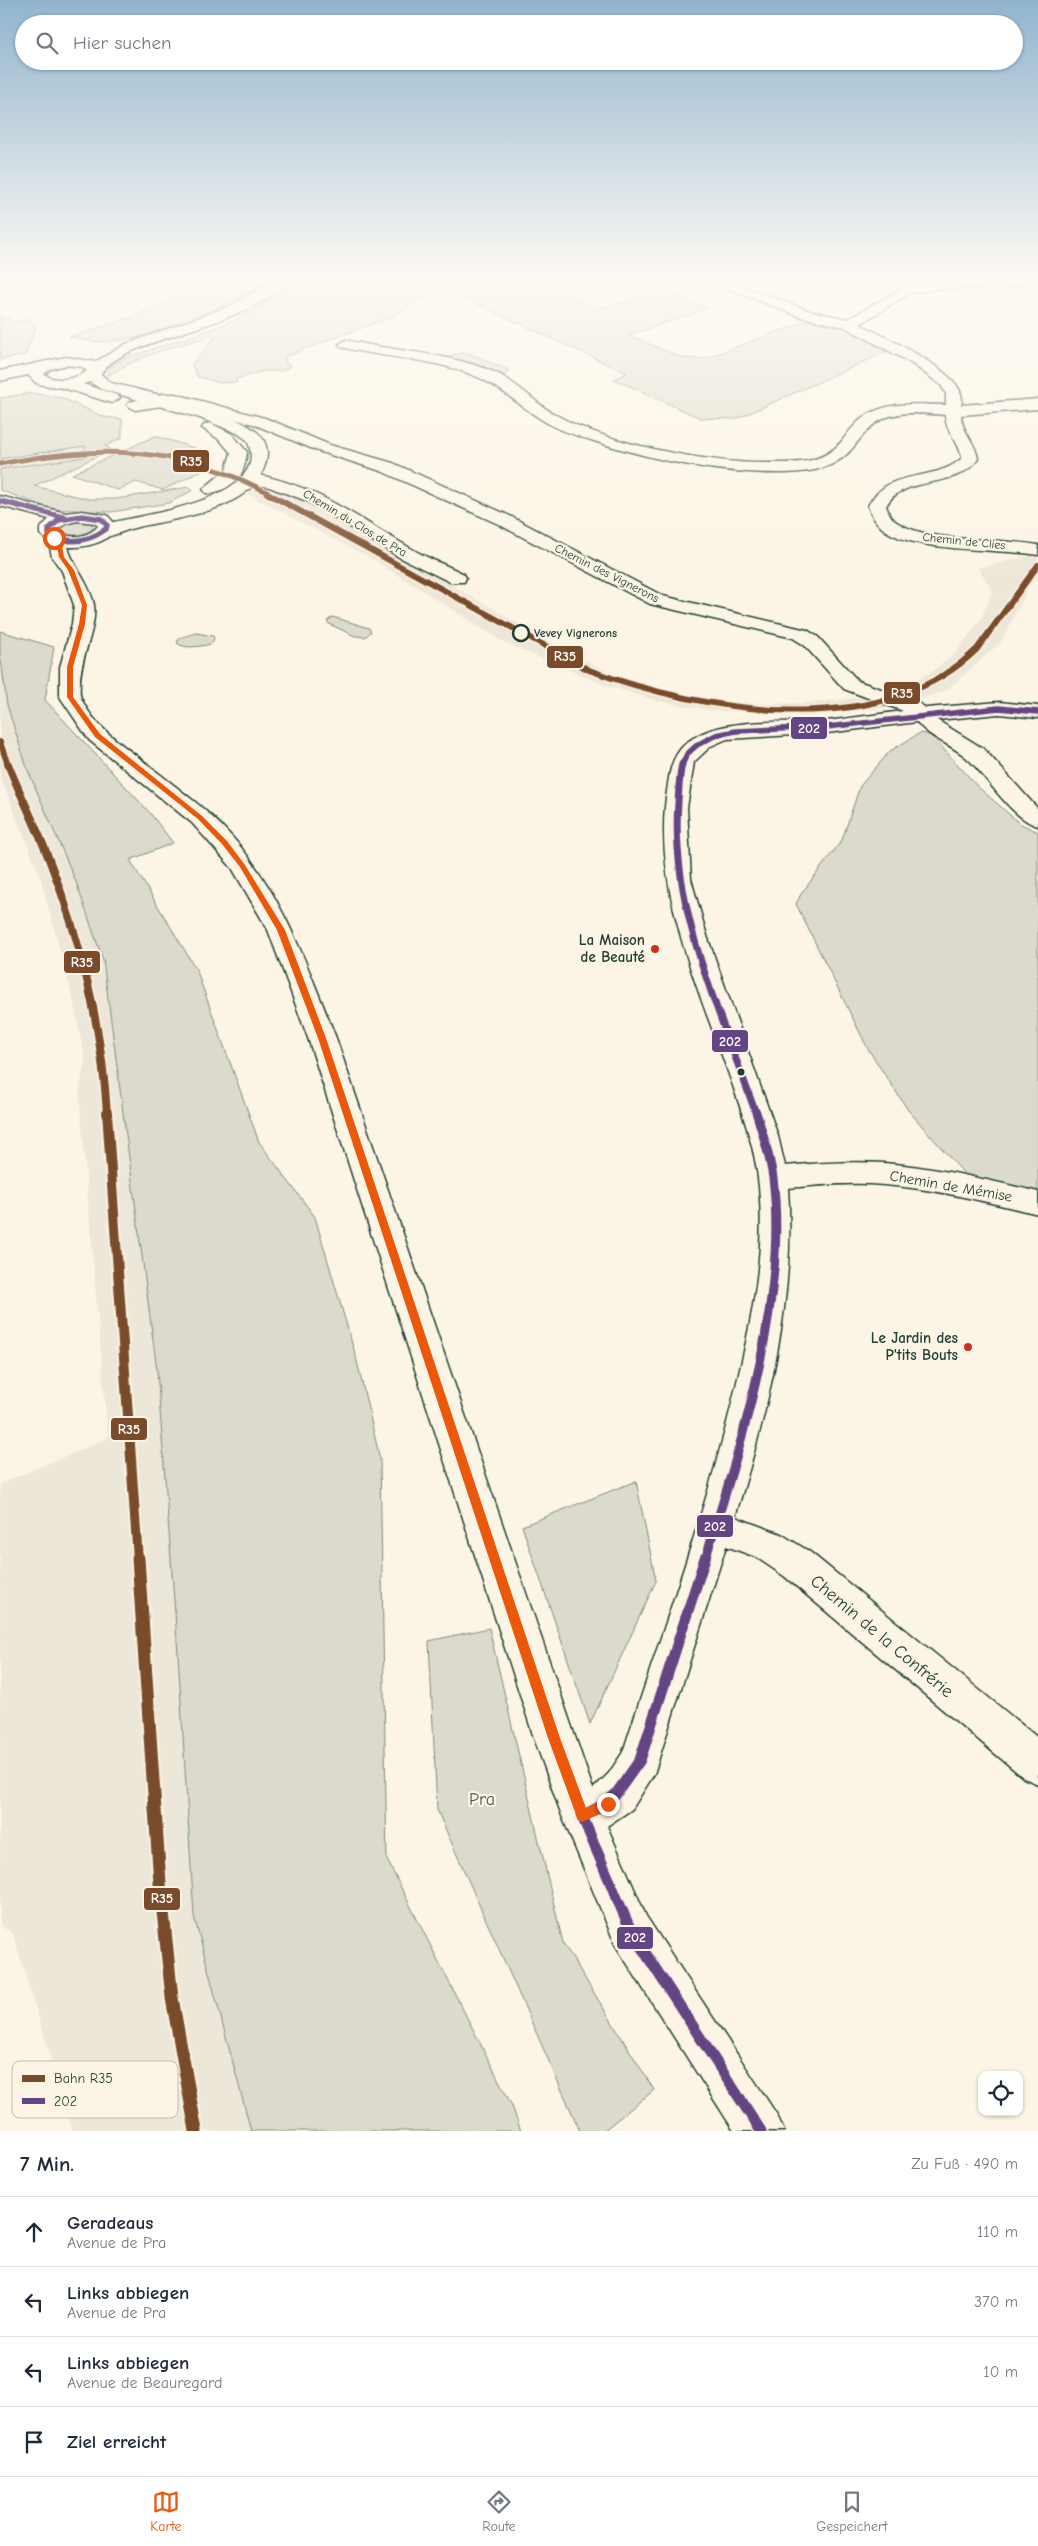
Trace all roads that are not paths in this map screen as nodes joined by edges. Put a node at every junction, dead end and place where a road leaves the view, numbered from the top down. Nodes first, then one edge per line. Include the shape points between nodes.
1 (57, 380) edge
2 (78, 380) edge
3 (97, 380) edge
4 (495, 380) edge
5 (945, 380) edge
6 (63, 383) junction
7 (155, 400) junction
8 (1038, 404) edge
9 (135, 405) junction
10 (955, 410) junction
11 (250, 478) junction
12 (0, 501) edge
13 (0, 512) edge
14 (66, 518) junction
15 (101, 525) junction
16 (54, 533) junction
17 (86, 540) junction
18 (1038, 550) edge
19 (71, 570) junction
20 (457, 578) dead end
21 (1038, 712) edge
22 (922, 715) junction
23 (1038, 819) edge
24 (773, 1178) junction
25 (1038, 1203) edge
26 (714, 1526) junction
27 (1038, 1764) edge
28 (582, 1816) junction
29 (761, 2131) edge

1 - 6 street
2 - 6 street
3 - 7 street
4 - 10 street via 534,408 582,432 662,456 714,466 766,469 831,462 864,424 880,414 908,409
5 - 10 street, Chemin de Clies via 954,394
6 - 9 street
7 - 9 street
7 - 11 street via 216,418 253,438 259,454
7 - 22 street, Chemin des Vignerons via 175,399 259,421 386,467 502,519 657,600 800,634 811,641 851,685 908,705
8 - 10 street
9 - 15 street via 193,422 226,437 239,452 237,467 221,484 184,502 123,516
10 - 18 street, Chemin de Clies via 953,423 969,450 968,461 952,472 890,490 879,501 880,516 898,529 928,539
11 - 15 street via 207,506 116,527
11 - 20 street, Chemin du Clos de Pra via 304,491 405,553
12 - 14 street
13 - 16 street
14 - 15 street via 82,516
14 - 16 street
15 - 17 street
16 - 17 street
16 - 19 street via 63,561
17 - 19 street via 75,554
19 - 28 street via 84,605 70,667 70,697 97,735 193,812 224,842 243,866 281,930 322,1038
21 - 22 street via 999,708
22 - 23 street, Chemin des Vignerons via 930,725 976,754
22 - 24 street via 827,727 722,733 696,746 683,762 676,808 679,879 694,936 764,1136
24 - 25 street, Chemin de Mémise via 829,1173 883,1174 973,1187
24 - 26 street via 776,1229 763,1341 737,1455
26 - 27 street, Chemin de la Confrérie via 768,1545 797,1564
26 - 28 street via 640,1760 622,1792 608,1804
28 - 29 street via 631,1932

